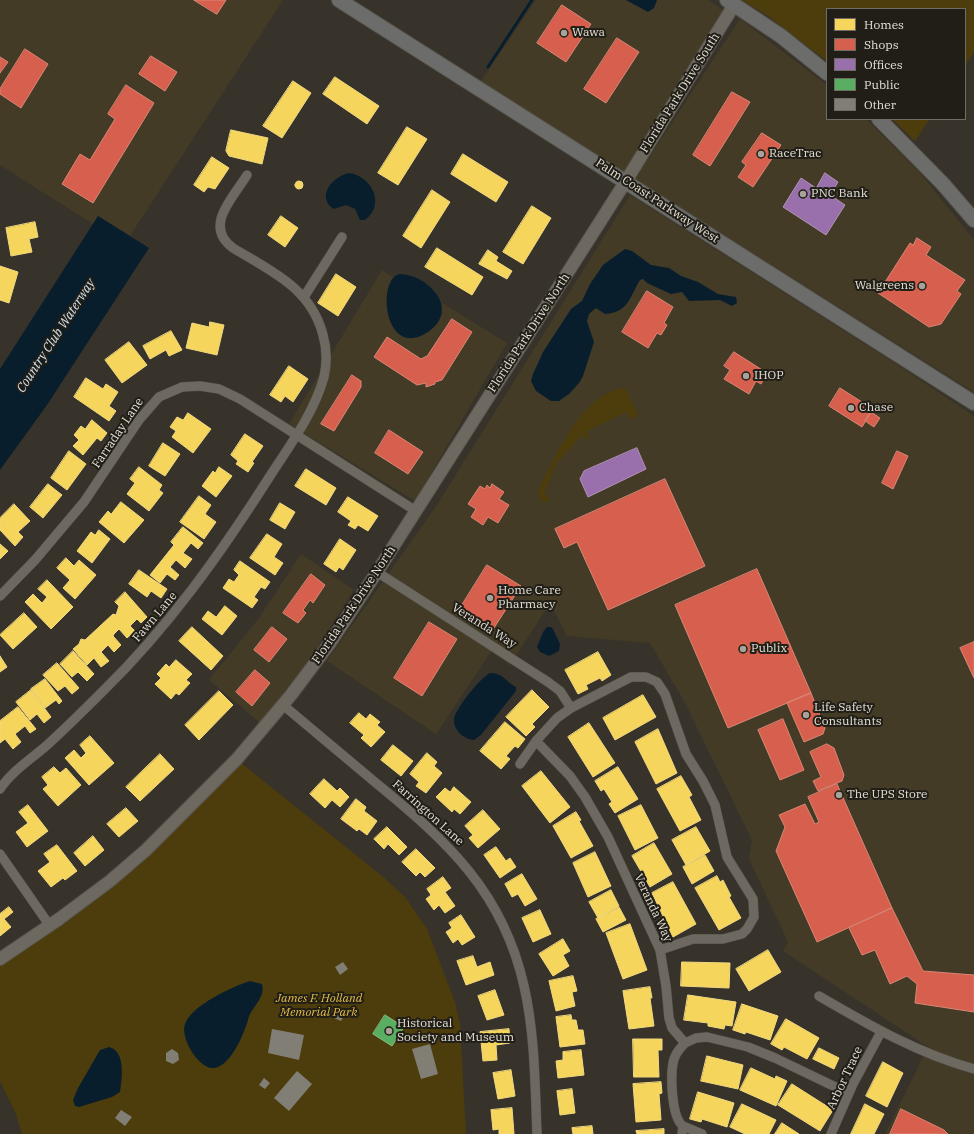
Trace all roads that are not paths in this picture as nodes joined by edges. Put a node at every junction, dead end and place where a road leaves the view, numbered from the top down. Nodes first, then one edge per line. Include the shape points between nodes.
1 (339, 0) edge
2 (731, 2) edge
3 (826, 72) edge
4 (880, 120) edge
5 (247, 175) dead end
6 (626, 181) junction
7 (974, 220) edge
8 (342, 237) dead end
9 (304, 297) junction
10 (974, 404) edge
11 (297, 434) junction
12 (416, 511) junction
13 (377, 572) junction
14 (0, 596) edge
15 (283, 705) junction
16 (571, 708) junction
17 (536, 741) junction
18 (520, 764) dead end
19 (0, 789) edge
20 (0, 854) edge
21 (50, 926) junction
22 (660, 950) junction
23 (0, 959) edge
24 (819, 996) dead end
25 (881, 1032) junction
26 (685, 1043) junction
27 (974, 1069) edge
28 (848, 1093) junction
29 (682, 1130) edge
30 (537, 1134) edge
31 (702, 1134) edge
32 (831, 1134) edge

1 - 6 main road, Palm Coast Parkway West
2 - 3 main road via 781,36
2 - 6 street, Florida Park Drive South
4 - 7 main road
5 - 9 street, Fawn Lane via 222,215 220,233 228,244 286,281
6 - 10 main road, Palm Coast Parkway West
6 - 12 street, Florida Park Drive North
8 - 9 street
9 - 11 street, Fawn Lane via 319,324 326,358 320,387
11 - 12 street, Farraday Lane
11 - 14 street, Farraday Lane via 219,389 193,386 168,392 159,397 148,409 98,483 69,520
11 - 19 street, Fawn Lane via 226,543 161,630 114,682
12 - 13 street, Florida Park Drive North
13 - 15 street, Florida Park Drive North via 330,643
13 - 16 street, Veranda Way via 548,682 560,691
15 - 21 street, Florida Park Drive North via 252,743 146,850
15 - 30 street, Farrington Lane via 434,832 462,861 490,901 512,949 527,999
16 - 17 street via 548,726
16 - 22 street via 631,677 646,677 657,682 665,694 686,754 704,781 715,805 727,857 752,900 754,917 742,934 724,939 693,940
17 - 18 street
17 - 22 street, Veranda Way via 570,776 597,816
20 - 21 street
21 - 23 street, Florida Park Drive North
22 - 26 street, Veranda Way via 669,1018 672,1028
24 - 25 street
25 - 27 street via 945,1060
25 - 28 street, Arbor Trace
26 - 28 street via 707,1037 748,1047
26 - 29 street via 676,1054 673,1067 675,1114
28 - 32 street, Arbor Trace
29 - 31 street

